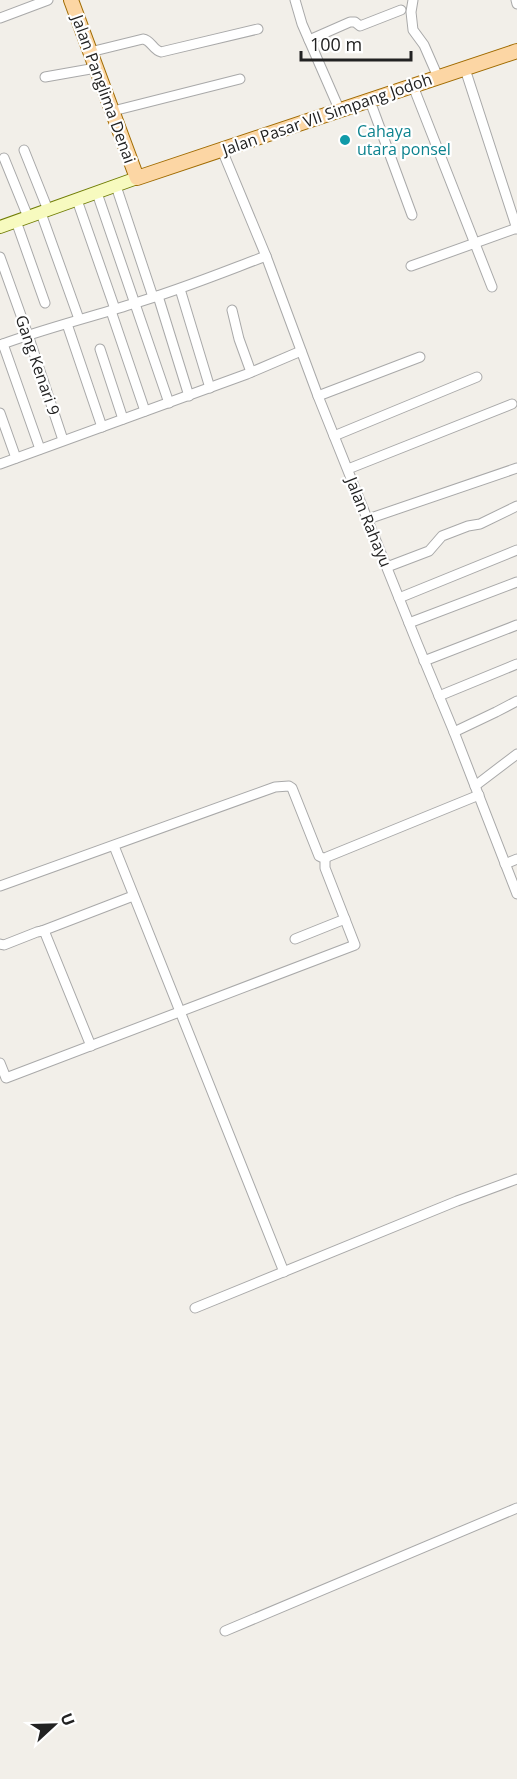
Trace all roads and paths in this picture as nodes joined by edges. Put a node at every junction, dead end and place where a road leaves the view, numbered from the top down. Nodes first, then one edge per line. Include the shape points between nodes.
1 (48, 0) edge
2 (296, 0) edge
3 (413, 0) edge
4 (75, 1) edge
5 (401, 10) dead end
6 (0, 18) edge
7 (258, 29) dead end
8 (309, 40) junction
9 (517, 51) edge
10 (90, 52) junction
11 (96, 68) junction
12 (465, 69) junction
13 (45, 77) dead end
14 (438, 77) junction
15 (240, 79) dead end
16 (413, 86) junction
17 (370, 100) junction
18 (113, 111) junction
19 (340, 111) junction
20 (24, 150) dead end
21 (222, 150) junction
22 (4, 158) dead end
23 (137, 178) junction
24 (116, 186) junction
25 (97, 193) junction
26 (77, 200) junction
27 (44, 211) junction
28 (412, 216) dead end
29 (28, 217) junction
30 (16, 221) junction
31 (0, 227) edge
32 (517, 228) edge
33 (474, 242) junction
34 (266, 256) junction
35 (0, 257) edge
36 (411, 266) dead end
37 (492, 287) dead end
38 (180, 289) junction
39 (156, 296) junction
40 (45, 303) dead end
41 (134, 304) junction
42 (113, 310) junction
43 (232, 310) dead end
44 (79, 319) junction
45 (67, 324) junction
46 (28, 335) junction
47 (2, 344) edge
48 (100, 349) dead end
49 (301, 351) junction
50 (420, 357) dead end
51 (251, 372) junction
52 (477, 377) dead end
53 (210, 388) junction
54 (189, 396) junction
55 (318, 396) junction
56 (169, 403) junction
57 (512, 404) dead end
58 (145, 411) junction
59 (0, 414) edge
60 (123, 419) junction
61 (102, 427) junction
62 (334, 436) junction
63 (63, 440) junction
64 (40, 449) junction
65 (16, 458) junction
66 (0, 464) edge
67 (517, 468) edge
68 (348, 469) junction
69 (517, 506) edge
70 (368, 519) junction
71 (517, 550) edge
72 (387, 567) junction
73 (517, 582) edge
74 (399, 598) junction
75 (409, 623) junction
76 (517, 625) edge
77 (424, 661) junction
78 (517, 664) edge
79 (439, 696) junction
80 (517, 700) edge
81 (454, 732) junction
82 (517, 754) edge
83 (477, 790) junction
84 (114, 846) junction
85 (325, 859) junction
86 (517, 860) edge
87 (505, 864) junction
88 (0, 886) edge
89 (517, 894) edge
90 (133, 896) junction
91 (345, 919) junction
92 (42, 931) junction
93 (296, 939) dead end
94 (0, 944) edge
95 (179, 1011) junction
96 (91, 1047) junction
97 (0, 1063) edge
98 (517, 1179) edge
99 (284, 1272) junction
100 (195, 1308) dead end
101 (517, 1508) edge
102 (225, 1631) dead end

1 - 6 street
2 - 8 street
3 - 14 street via 415,34 423,42
4 - 10 main road, Jalan Panglima Denai
5 - 8 street via 360,26 352,22
7 - 10 street via 161,52 142,39
8 - 19 street
9 - 12 main road, Jalan Pasar VII Simpang Jodoh
10 - 11 main road, Jalan Panglima Denai
11 - 13 street
11 - 18 main road, Jalan Panglima Denai
12 - 14 main road, Jalan Pasar VII Simpang Jodoh
12 - 32 street
14 - 16 main road, Jalan Pasar VII Simpang Jodoh
15 - 18 street
16 - 17 main road, Jalan Pasar VII Simpang Jodoh
16 - 33 street
17 - 19 main road, Jalan Pasar VII Simpang Jodoh
17 - 28 street
18 - 23 main road, Jalan Panglima Denai
19 - 21 main road, Jalan Pasar VII Simpang Jodoh
20 - 27 street
21 - 23 main road, Jalan Pasar VII Simpang Jodoh
21 - 34 street, Jalan Rahayu
22 - 29 street
23 - 24 street
24 - 25 street
24 - 39 street
25 - 26 street
25 - 41 street
26 - 27 street
26 - 42 street
27 - 29 street
27 - 44 street
29 - 30 street
30 - 31 street
30 - 40 street
32 - 33 street
33 - 36 street
33 - 37 street
34 - 38 street
34 - 49 street, Jalan Rahayu
35 - 46 street, Gang Kenari 9
38 - 39 street
38 - 53 street
39 - 41 street
39 - 54 street
41 - 42 street
41 - 56 street
42 - 44 street
42 - 58 street
43 - 51 street
44 - 45 street
45 - 46 street
45 - 61 street
46 - 47 street
46 - 63 street, Gang Kenari 9
47 - 64 street
48 - 60 street
49 - 51 street
49 - 55 street, Jalan Rahayu
50 - 55 street
51 - 53 street
52 - 62 street
53 - 54 street
54 - 56 street
55 - 62 street, Jalan Rahayu
56 - 58 street
57 - 68 street
58 - 60 street
59 - 65 street
60 - 61 street
61 - 63 street
62 - 68 street, Jalan Rahayu
63 - 64 street
64 - 65 street
65 - 66 street
67 - 70 street
68 - 70 street, Jalan Rahayu
69 - 72 street via 442,536 429,550
70 - 72 street, Jalan Rahayu
71 - 74 street
72 - 74 street, Jalan Rahayu
73 - 75 street
74 - 75 street, Jalan Rahayu
75 - 77 street, Jalan Rahayu
76 - 77 street
77 - 79 street, Jalan Rahayu
78 - 79 street
79 - 81 street, Jalan Rahayu
80 - 81 street
81 - 83 street, Jalan Rahayu
82 - 83 street
83 - 85 street
83 - 87 street, Jalan Rahayu
84 - 85 street via 274,787 289,786 319,856
84 - 88 street
84 - 90 street
85 - 91 street
86 - 87 street
87 - 89 street, Jalan Rahayu
90 - 92 street
90 - 95 street
91 - 93 street
91 - 95 street via 355,945
92 - 94 street
92 - 96 street
95 - 96 street
95 - 99 street
96 - 97 street via 6,1078
98 - 99 street
99 - 100 street
101 - 102 street

